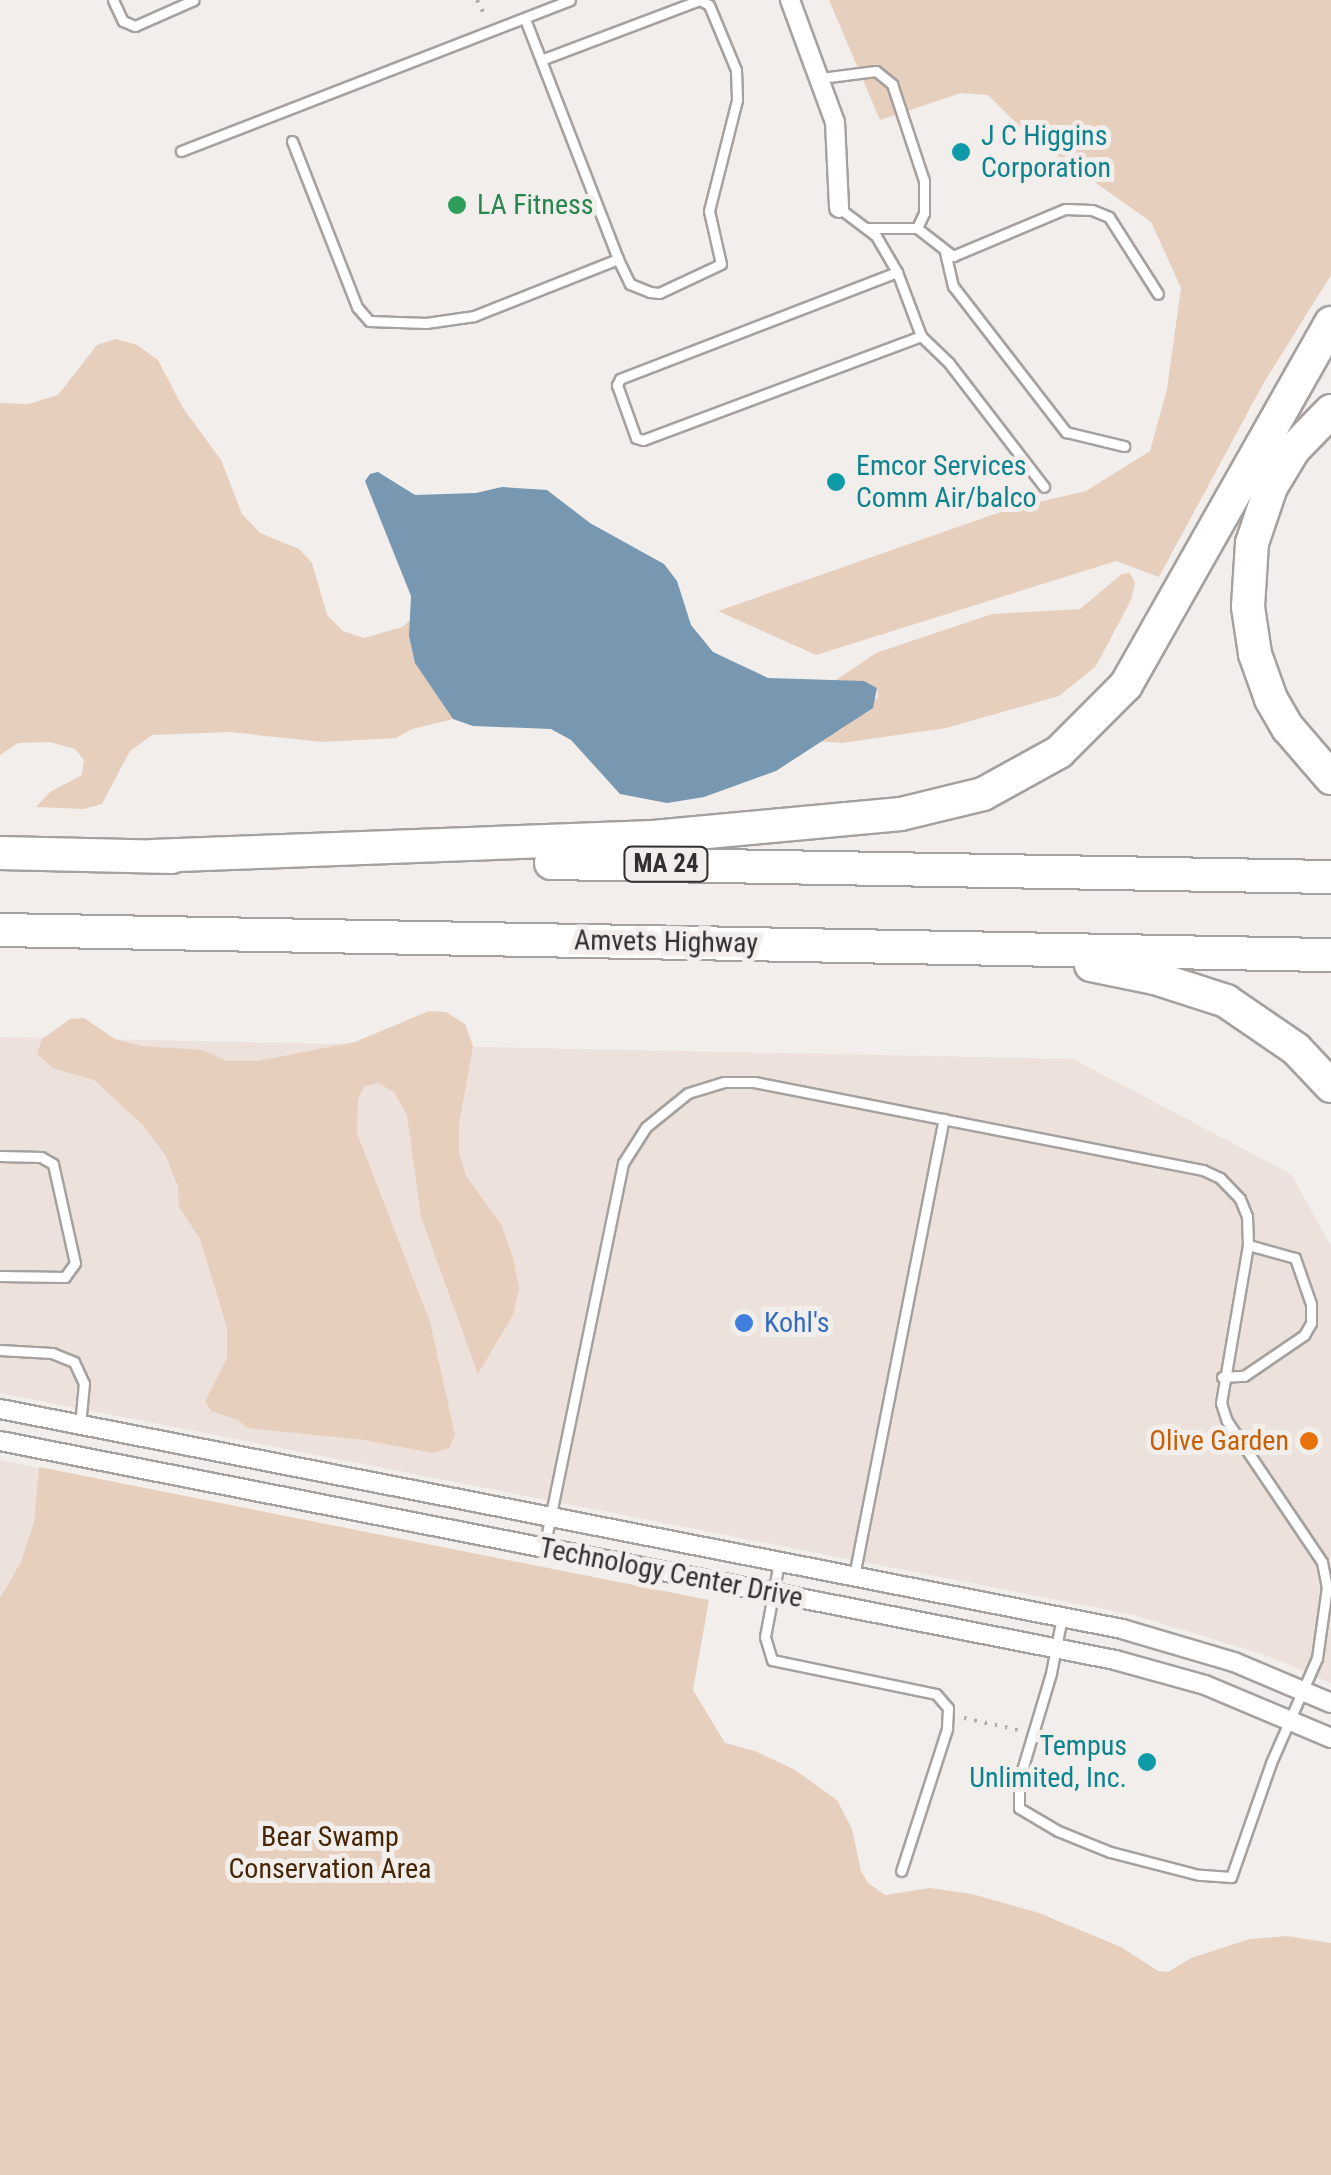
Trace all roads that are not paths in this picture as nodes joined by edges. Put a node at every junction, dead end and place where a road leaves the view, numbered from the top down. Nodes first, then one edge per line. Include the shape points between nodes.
1 (114, 0) edge
2 (194, 0) edge
3 (570, 0) edge
4 (790, 0) edge
5 (555, 3) edge
6 (526, 19) junction
7 (542, 60) junction
8 (822, 78) junction
9 (292, 141) dead end
10 (181, 151) dead end
11 (839, 208) joint
12 (868, 228) junction
13 (917, 228) junction
14 (945, 252) junction
15 (618, 258) junction
16 (897, 272) junction
17 (1158, 294) dead end
18 (1331, 323) edge
19 (921, 336) junction
20 (1331, 410) edge
21 (1124, 446) dead end
22 (1044, 487) dead end
23 (1331, 778) edge
24 (0, 853) edge
25 (152, 856) junction
26 (1331, 877) edge
27 (0, 930) edge
28 (863, 946) junction
29 (1331, 955) edge
30 (1331, 1086) edge
31 (944, 1119) junction
32 (0, 1156) edge
33 (1248, 1245) junction
34 (0, 1276) edge
35 (0, 1350) edge
36 (1222, 1377) junction
37 (0, 1409) edge
38 (80, 1425) junction
39 (0, 1441) edge
40 (550, 1517) junction
41 (544, 1548) junction
42 (778, 1562) junction
43 (854, 1576) junction
44 (773, 1593) junction
45 (1329, 1599) edge
46 (1062, 1617) junction
47 (1056, 1648) junction
48 (1303, 1690) junction
49 (1331, 1703) edge
50 (1290, 1719) junction
51 (1331, 1738) edge
52 (900, 1872) dead end

1 - 2 lane via 123,21 135,26
3 - 5 lane
4 - 8 street
5 - 6 lane
6 - 7 lane
6 - 10 lane
7 - 15 lane
7 - 15 lane via 700,0 709,4 736,70 737,100 710,212 721,264 650,292 630,284
8 - 11 street via 835,122
8 - 13 lane via 876,72 892,84 924,181
9 - 15 lane via 357,307 369,321 474,316
11 - 12 lane
12 - 13 lane
12 - 16 lane
13 - 14 lane
14 - 17 lane via 962,254 1065,210 1092,210 1109,217
14 - 21 lane via 953,286 1066,432
16 - 19 lane
16 - 19 lane via 620,379 636,438
18 - 25 highway via 1126,685 1059,752 984,794 901,814 653,837
19 - 22 lane
20 - 23 highway via 1294,449 1271,488 1252,543 1248,607 1271,699
24 - 25 highway, MA 24
25 - 26 highway, MA 24
27 - 28 highway, Amvets Highway
28 - 29 highway, Amvets Highway
28 - 30 highway via 1074,962 1198,990 1269,1028
31 - 33 lane via 1212,1173 1240,1199
31 - 40 lane via 734,1080 688,1094 646,1127 614,1192
31 - 43 lane
32 - 34 lane via 41,1157 52,1164 75,1263 65,1277
33 - 36 lane
33 - 36 lane via 1295,1258 1311,1304 1310,1324 1244,1376
35 - 38 lane via 74,1362 84,1383
36 - 45 lane via 1227,1421 1322,1562
37 - 38 street, Technology Center Drive
38 - 40 street, Technology Center Drive
39 - 41 street, Technology Center Drive
40 - 41 lane
40 - 42 street, Technology Center Drive
41 - 44 street, Technology Center Drive
42 - 43 street, Technology Center Drive
42 - 44 lane
43 - 46 street, Technology Center Drive
44 - 47 street, Technology Center Drive
44 - 52 lane via 765,1644 777,1664 936,1694 948,1708
45 - 48 lane
46 - 47 lane
46 - 48 street, Technology Center Drive via 1196,1649
47 - 50 street, Technology Center Drive via 1169,1674
47 - 50 lane via 1018,1780 1019,1808 1058,1832 1140,1861 1231,1877
48 - 49 street, Technology Center Drive
48 - 50 lane
50 - 51 street, Technology Center Drive

